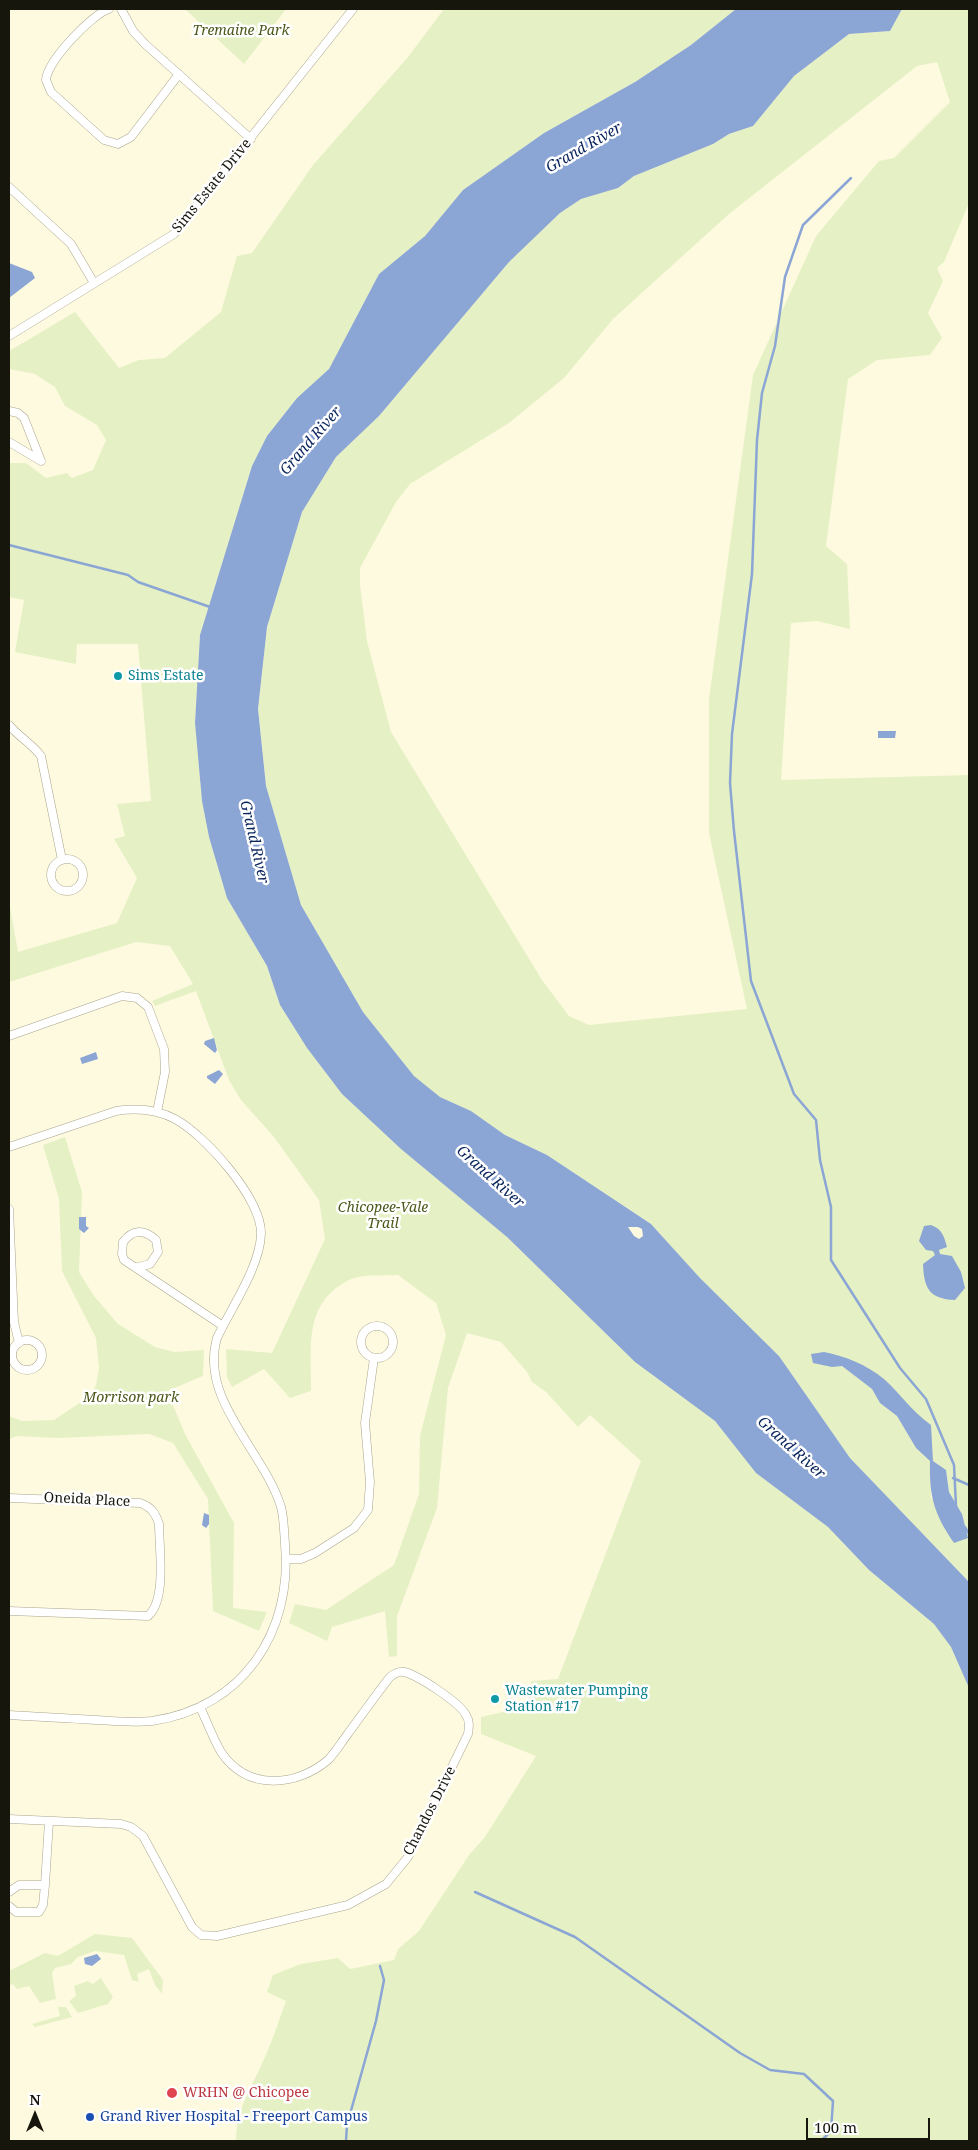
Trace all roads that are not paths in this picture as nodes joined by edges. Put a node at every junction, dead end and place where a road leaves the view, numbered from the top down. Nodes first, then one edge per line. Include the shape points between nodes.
1 (109, 9) edge
2 (121, 9) edge
3 (353, 9) edge
4 (179, 74) junction
5 (251, 139) junction
6 (9, 187) edge
7 (94, 284) junction
8 (9, 336) edge
9 (9, 411) edge
10 (9, 442) edge
11 (9, 725) edge
12 (62, 860) junction
13 (9, 1036) edge
14 (157, 1112) junction
15 (9, 1147) edge
16 (9, 1209) edge
17 (138, 1267) junction
18 (223, 1326) junction
19 (19, 1344) dead end
20 (374, 1358) junction
21 (9, 1498) edge
22 (286, 1559) junction
23 (9, 1611) edge
24 (200, 1707) junction
25 (9, 1715) edge
26 (9, 1819) edge
27 (49, 1821) junction
28 (45, 1885) junction
29 (9, 1892) edge
30 (9, 1906) edge

1 - 4 street via 98,13 87,23 49,69 46,80 51,92 104,140 118,144 131,137
2 - 4 street via 138,37
3 - 5 street, Sims Estate Drive
4 - 5 street
5 - 7 street, Sims Estate Drive via 174,234
6 - 7 street via 71,244
7 - 8 street, Sims Estate Drive
9 - 10 street via 24,418 41,461
11 - 12 street via 41,756
12 - 12 street via 53,867 52,879 62,890 74,890 83,879 81,866 69,859
13 - 14 street via 122,996 137,998 148,1007 166,1060
14 - 15 street via 116,1111
14 - 18 street via 190,1129 244,1189 259,1216 261,1234 257,1257
16 - 19 street via 14,1322
17 - 17 street via 150,1264 158,1252 156,1240 143,1231 128,1235 121,1248 124,1260
17 - 18 street via 146,1276
18 - 22 street via 213,1350 216,1381 220,1395 281,1507
20 - 20 street via 387,1355 393,1345 392,1335 381,1326 365,1331 360,1341 366,1355
20 - 22 street via 365,1423 370,1482 368,1510 354,1528 315,1554 302,1559
21 - 23 street, Oneida Place via 140,1502 150,1507 159,1524 159,1593 154,1610 148,1616
22 - 24 street via 281,1607 261,1654 244,1676 223,1694
24 - 25 street via 167,1718 133,1722
24 - 27 street, Chandos Drive via 222,1752 234,1766 247,1775 271,1781 299,1777 329,1759 396,1673 417,1677 457,1704 470,1724 408,1857 386,1884 348,1905 226,1934 208,1937 192,1927 137,1830 121,1824
26 - 27 street, Chandos Drive
27 - 28 street
28 - 29 street via 18,1885
28 - 30 street via 39,1912 16,1912

